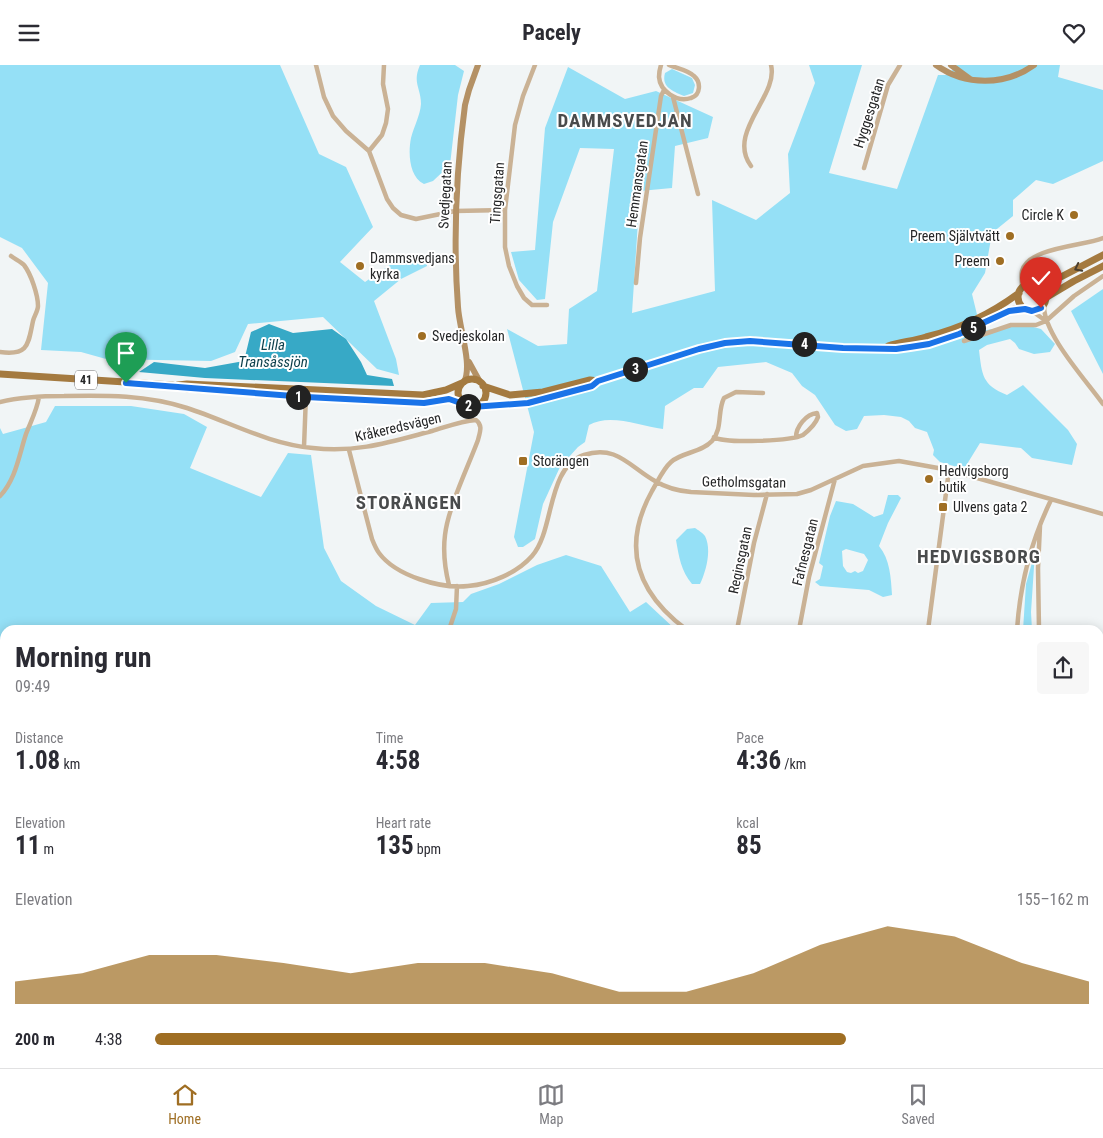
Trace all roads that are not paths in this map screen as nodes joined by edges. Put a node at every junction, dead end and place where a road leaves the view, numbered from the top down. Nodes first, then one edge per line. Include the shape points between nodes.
1 (316, 65) edge
2 (384, 65) edge
3 (478, 65) edge
4 (535, 65) edge
5 (661, 65) edge
6 (669, 65) edge
7 (771, 65) edge
8 (900, 65) edge
9 (936, 65) edge
10 (951, 65) edge
11 (1034, 65) edge
12 (970, 79) junction
13 (664, 90) junction
14 (673, 97) junction
15 (369, 151) junction
16 (751, 166) dead end
17 (864, 168) dead end
18 (698, 194) dead end
19 (505, 210) junction
20 (455, 211) junction
21 (1103, 238) edge
22 (1103, 255) edge
23 (11, 256) dead end
24 (1027, 264) junction
25 (1103, 266) edge
26 (1103, 276) edge
27 (636, 283) dead end
28 (1035, 283) junction
29 (1021, 290) junction
30 (1046, 297) junction
31 (547, 305) dead end
32 (1044, 305) junction
33 (1028, 310) junction
34 (1046, 321) junction
35 (964, 341) dead end
36 (884, 348) junction
37 (0, 352) edge
38 (467, 358) junction
39 (0, 375) edge
40 (598, 381) junction
41 (463, 383) junction
42 (481, 384) junction
43 (172, 385) junction
44 (306, 389) junction
45 (764, 393) dead end
46 (39, 397) junction
47 (306, 397) junction
48 (0, 402) edge
49 (461, 402) junction
50 (1103, 403) edge
51 (476, 406) junction
52 (714, 437) junction
53 (796, 437) junction
54 (304, 447) junction
55 (349, 450) junction
56 (949, 471) junction
57 (835, 479) junction
58 (657, 483) junction
59 (767, 495) junction
60 (0, 496) edge
61 (1051, 500) junction
62 (1103, 514) edge
63 (1041, 523) junction
64 (448, 585) junction
65 (457, 587) junction
66 (451, 625) edge
67 (681, 625) edge
68 (738, 625) edge
69 (800, 625) edge
70 (929, 625) edge
71 (1018, 625) edge
72 (1039, 625) edge

1 - 15 street via 324,97 333,116
2 - 15 street via 386,123 382,135
3 - 20 street, Svedjegatan via 465,105
4 - 19 street, Tingsgatan via 515,125
5 - 13 street via 659,77
6 - 14 street via 693,74 698,80 697,94 691,98
7 - 16 street via 770,82 746,134 743,149
8 - 17 street, Hyggesgatan via 888,85
9 - 12 street via 962,79
10 - 12 street
11 - 12 street via 1020,74 1000,79
13 - 14 street
13 - 27 street, Hemmansgatan via 640,238
14 - 18 street
15 - 20 street via 387,199 401,215 416,219
19 - 20 street
19 - 31 street, Tingsgatan via 505,247 516,286 532,305
20 - 38 street, Svedjegatan via 458,310
21 - 24 street via 1050,250
22 -> 28 main road, 41 via 1056,279
23 - 37 street via 24,265 37,295 38,308 30,340 24,349 14,354
24 - 28 street
24 - 29 street via 1022,271
25 - 30 main road
26 - 34 street via 1074,295
28 - 29 main road, 41
28 - 30 main road via 1046,291
29 - 33 main road via 1019,302
29 - 36 main road, 41 via 1001,306 957,327
30 - 32 main road
32 - 33 main road, 41
32 - 34 street
33 - 34 street
33 - 36 main road, 41 via 1014,309 941,341
34 - 35 street via 1036,325 1011,325
34 - 50 street via 1060,347
36 - 40 main road, 41 via 750,341 725,343
38 - 41 street, Svedjegatan via 468,370
38 - 42 street, Svedjegatan
39 - 43 main road, 41
40 - 42 main road, 41 via 510,395
40 - 51 main road, 41 via 592,386 545,399 511,405
41 - 42 main road, 41 via 472,379
41 - 44 main road, 41 via 423,395
41 - 49 main road via 458,392
42 - 51 main road via 484,398
43 - 44 main road, 41
43 - 47 main road, 41 via 188,389
44 - 47 street
45 - 52 street via 736,392 724,398 719,428
46 - 48 street, Kråkeredsvägen
46 - 54 street, Kråkeredsvägen via 109,395 158,400 188,408 270,441
46 - 60 street via 16,468
47 - 49 main road, 41 via 424,403 449,399
47 - 54 street
49 - 51 main road, 41
52 - 53 street via 726,441
52 - 58 street via 705,446 671,462
53 - 53 street via 803,435 817,421 816,413 801,423
54 - 55 street, Kråkeredsvägen
55 - 64 street via 372,539 379,553 398,570
55 - 64 street, Kråkeredsvägen via 473,420 478,422 478,440 445,535
56 - 57 street, Getholmsgatan via 899,461 863,466
56 - 61 street, Getholmsgatan
56 - 70 street
57 - 59 street, Getholmsgatan via 797,494
57 - 69 street, Fafnesgatan
58 - 59 street, Getholmsgatan via 700,493
58 - 65 street, Getholmsgatan via 618,455 604,451 582,455 563,473 540,545 532,556 514,571 500,577
58 - 67 street via 638,524 638,562 650,594
59 - 68 street, Reginsgatan
61 - 62 street, Getholmsgatan
61 - 63 street
63 - 71 street via 1025,572
63 - 72 street
64 - 65 street
65 - 66 street via 456,609

